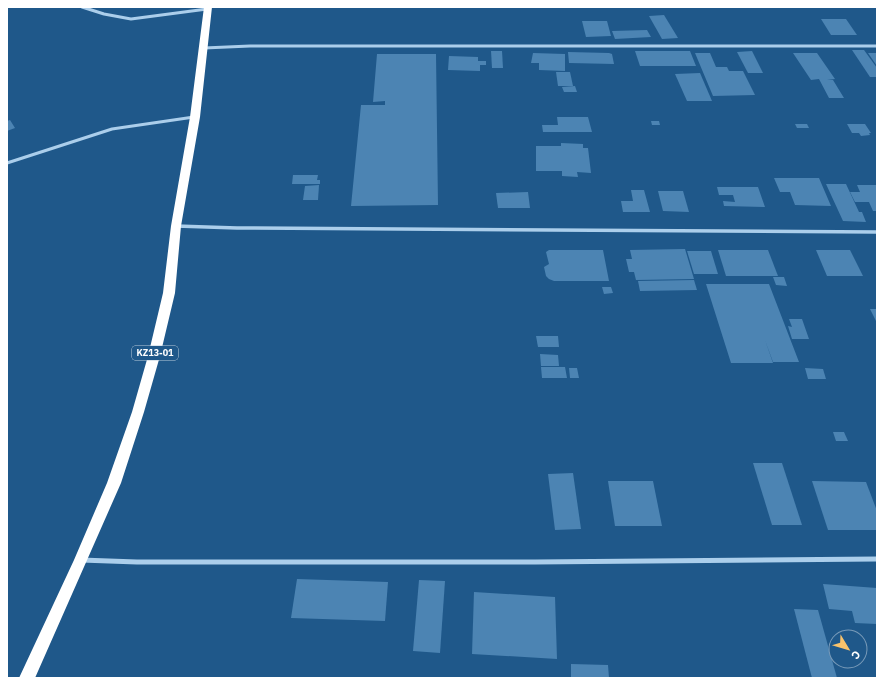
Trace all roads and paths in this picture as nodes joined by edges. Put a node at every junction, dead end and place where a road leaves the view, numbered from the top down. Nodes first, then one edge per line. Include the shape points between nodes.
1 (82, 7) edge
2 (208, 8) edge
3 (877, 46) edge
4 (203, 48) junction
5 (195, 116) junction
6 (7, 164) edge
7 (176, 226) junction
8 (877, 232) edge
9 (877, 559) edge
10 (81, 560) junction
11 (27, 678) edge

1 - 2 street via 109,16 131,19
2 - 4 highway, KZ13-01
3 - 4 street
4 - 5 highway, KZ13-01
5 - 6 street via 134,124
5 - 7 highway, KZ13-01
7 - 8 street
7 - 10 highway, KZ13-01 via 169,293 140,405 114,483
9 - 10 street via 535,562
10 - 11 highway, KZ13-01

